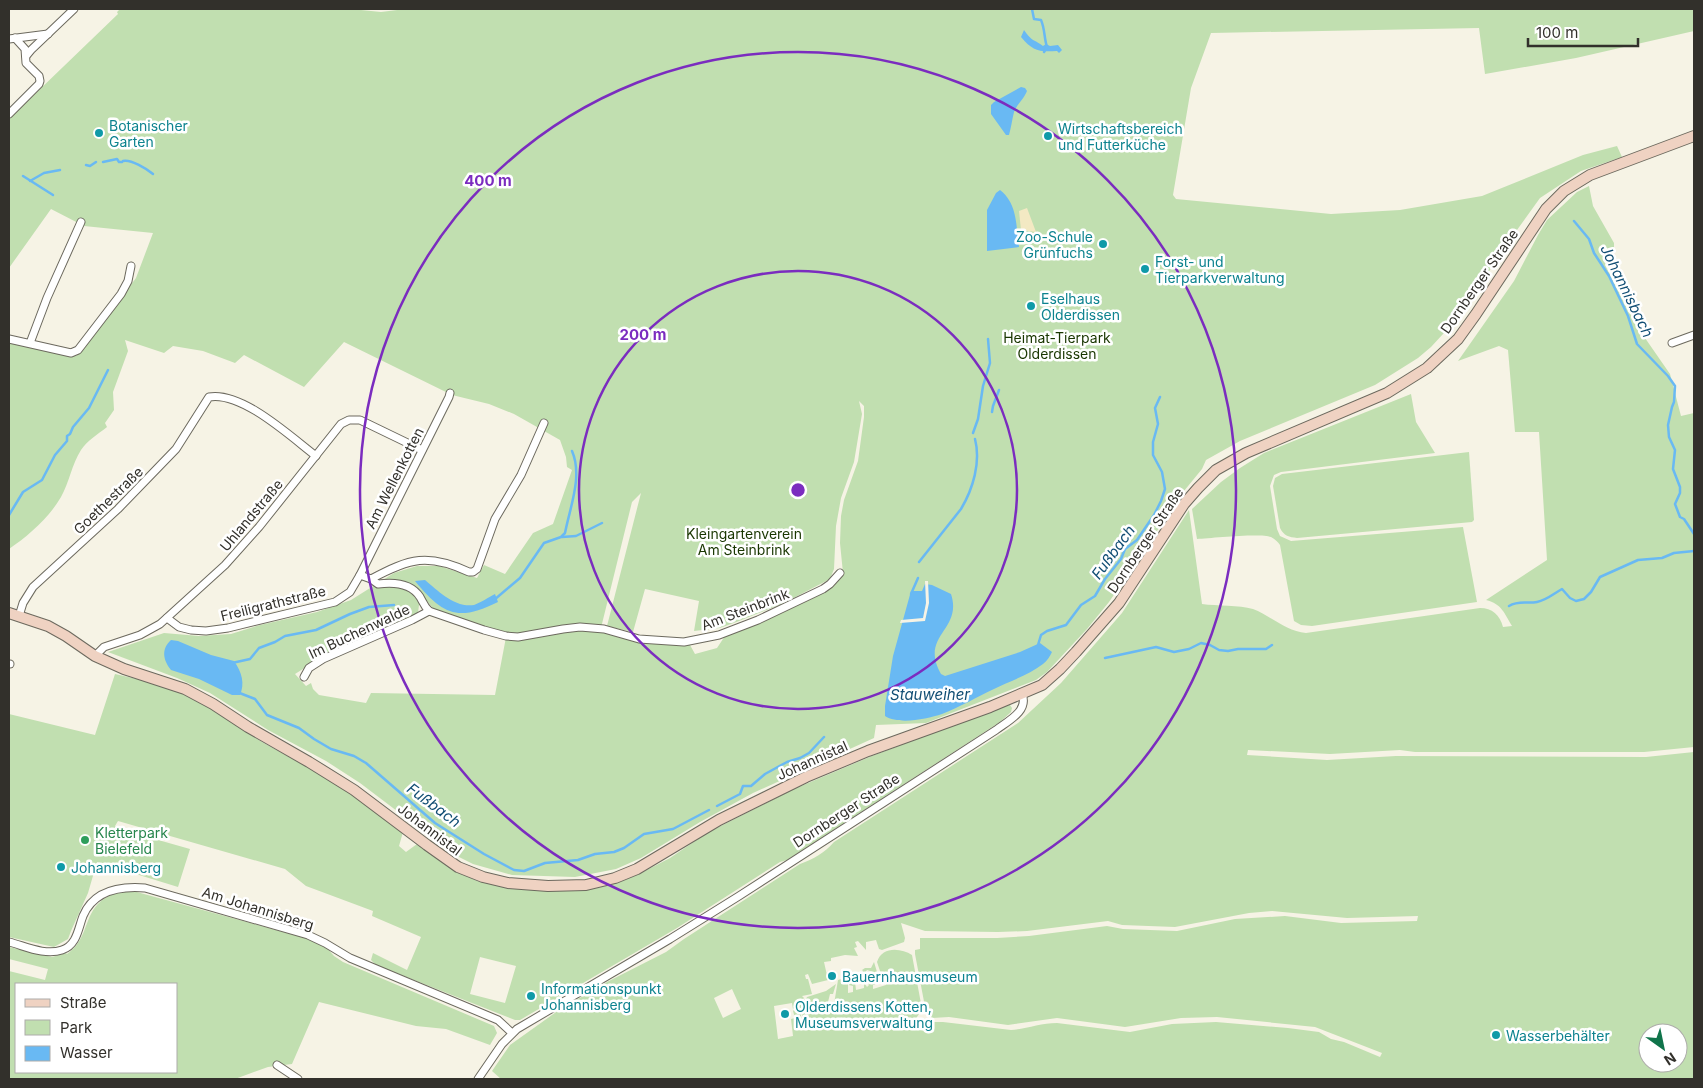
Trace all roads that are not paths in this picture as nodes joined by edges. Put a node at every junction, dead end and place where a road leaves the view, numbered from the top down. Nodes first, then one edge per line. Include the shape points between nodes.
1 (74, 9) edge
2 (48, 34) junction
3 (12, 38) edge
4 (26, 56) junction
5 (9, 114) edge
6 (1694, 136) edge
7 (81, 222) dead end
8 (131, 266) dead end
9 (1694, 335) edge
10 (9, 339) edge
11 (1672, 343) dead end
12 (30, 344) junction
13 (450, 393) dead end
14 (544, 423) dead end
15 (422, 450) junction
16 (316, 456) junction
17 (840, 573) dead end
18 (360, 575) junction
19 (371, 579) junction
20 (429, 611) junction
21 (14, 615) edge
22 (168, 618) junction
23 (95, 656) junction
24 (304, 677) dead end
25 (1022, 694) junction
26 (9, 942) edge
27 (512, 1033) junction
28 (277, 1065) dead end
29 (298, 1079) edge
30 (481, 1079) edge

1 - 2 street
2 - 3 street
2 - 4 street
3 - 4 street via 23,46
4 - 5 street via 26,63 40,81
6 - 25 main road, Dornberger Straße via 1590,175 1564,191 1538,220 1458,339 1427,368 1387,393 1246,453 1212,474 1184,504 1110,615 1054,675
7 - 12 street
8 - 12 street via 121,294 78,350 72,353
9 - 11 street
10 - 12 street
13 - 15 street, Am Wellenkotten
14 - 19 street via 521,475 496,519 475,571 428,559 409,561
15 - 16 street, Uhlandstraße via 366,422 352,420 341,424
15 - 18 street, Am Wellenkotten
16 - 21 street, Goethestraße via 251,408 227,398 209,397 176,449 118,509 33,587
16 - 22 street, Uhlandstraße via 225,565
17 - 20 street, Am Steinbrink via 823,589 758,620 719,635 684,642 639,639 604,629 580,627 529,636 506,636
18 - 19 street
18 - 22 street, Freiligrathstraße via 350,592 335,602 228,628 191,630 179,627
19 - 20 street via 378,584 396,583 410,588
20 - 24 street, Im Buchenwalde via 323,659 308,668
21 - 23 main road, Johannistal via 57,630
22 - 23 street, Uhlandstraße via 140,635 104,647
23 - 25 main road, Johannistal via 185,689 213,704 354,790 458,867 495,880 548,886 586,885 626,874 719,820 806,777
25 - 27 street, Dornberger Straße via 1022,709 996,730 731,900
26 - 27 street, Am Johannisberg via 44,951 62,950 74,941 87,908 98,897 120,888 145,888 308,935 350,958 498,1020
27 - 30 street, Dornberger Straße
28 - 29 street

